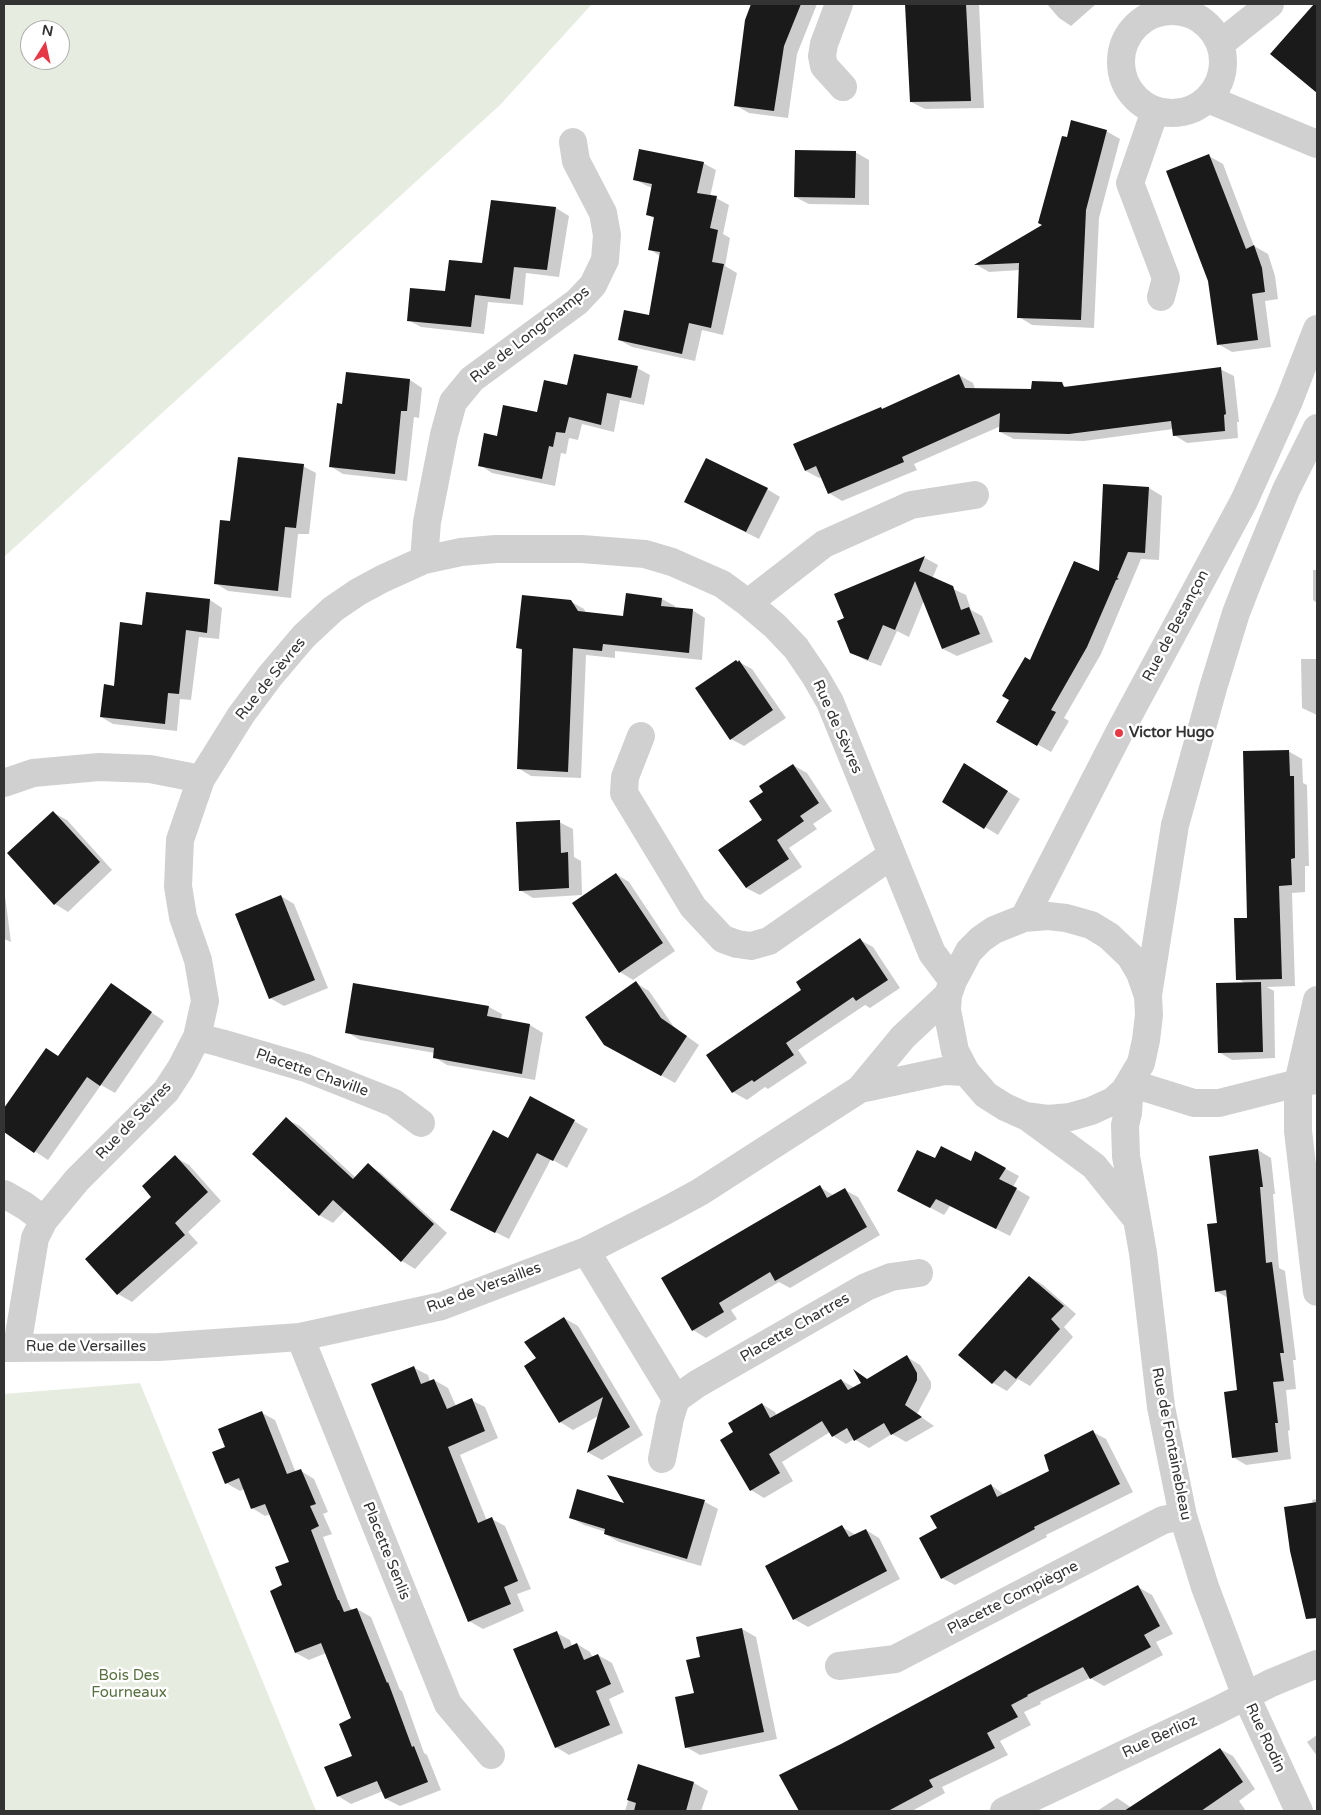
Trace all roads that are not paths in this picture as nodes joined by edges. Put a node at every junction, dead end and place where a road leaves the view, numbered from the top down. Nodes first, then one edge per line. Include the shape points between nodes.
1 (839, 4) edge
2 (1270, 4) edge
3 (1220, 44) junction
4 (843, 88) dead end
5 (1208, 99) junction
6 (1155, 111) junction
7 (573, 142) dead end
8 (1317, 144) edge
9 (1161, 297) dead end
10 (1317, 329) edge
11 (1317, 428) edge
12 (975, 495) dead end
13 (424, 560) junction
14 (748, 603) junction
15 (641, 736) dead end
16 (201, 779) junction
17 (4, 783) edge
18 (892, 855) junction
19 (1024, 918) junction
20 (951, 988) junction
21 (1148, 996) junction
22 (1317, 1000) edge
23 (197, 1037) junction
24 (966, 1072) junction
25 (1308, 1082) edge
26 (1130, 1083) junction
27 (860, 1089) junction
28 (1025, 1116) junction
29 (421, 1122) dead end
30 (4, 1194) edge
31 (1136, 1218) junction
32 (44, 1220) junction
33 (586, 1251) junction
34 (919, 1273) dead end
35 (1317, 1292) edge
36 (300, 1337) junction
37 (10, 1348) edge
38 (676, 1399) junction
39 (662, 1459) dead end
40 (1183, 1516) junction
41 (1233, 1664) joint
42 (1317, 1664) edge
43 (839, 1666) dead end
44 (1246, 1696) junction
45 (491, 1755) dead end
46 (1004, 1811) edge
47 (1299, 1811) edge

1 - 4 street via 822,56 824,66
2 - 3 street
3 - 5 street via 1223,68
3 - 6 street via 1211,29 1198,18 1182,12 1165,11 1149,16 1135,26 1125,40 1120,56 1121,74 1139,102
5 - 6 street via 1183,112
5 - 8 street
6 - 9 street via 1130,183 1166,278
7 - 13 street, Rue de Longchamps via 576,161 603,213 607,235 605,260 593,285 577,302 472,379 453,402 427,522
10 - 19 street, Rue de Besançon via 1244,501
11 - 21 street via 1286,490 1250,577 1216,680 1176,825
12 - 14 street via 912,505 824,544
13 - 14 street, Rue de Sèvres via 496,549 582,549 645,554 715,581
13 - 16 street, Rue de Sèvres via 358,592 333,609 304,636 241,715
14 - 18 street, Rue de Sèvres via 796,648 830,702
15 - 18 street via 625,777 624,792 693,907 723,939 751,946 769,941
16 - 17 street via 99,766 33,773
16 - 23 street, Rue de Sèvres via 180,840 178,886 183,918 198,960 205,1001
18 - 20 street, Rue de Sèvres via 932,953
19 - 20 street via 981,939 969,951
19 - 21 street via 1066,918 1109,936 1130,956
20 - 24 street via 947,1010 950,1030 955,1051
20 - 27 street, Rue de Versailles via 903,1037
21 - 26 street via 1146,1040 1141,1063
22 - 25 street
23 - 29 street, Placette Chaville via 306,1068 394,1103
23 - 32 street, Rue de Sèvres via 166,1091 77,1180
24 - 27 street, Rue de Versailles via 944,1071
24 - 28 street via 986,1095
25 - 26 street via 1219,1103 1194,1103
25 - 35 street via 1298,1131
26 - 28 street via 1113,1101 1070,1117
26 - 31 street, Rue de Fontainebleau via 1125,1125 1126,1156
27 - 33 street, Rue de Versailles via 700,1192
28 - 31 street, Rue de Fontainebleau via 1094,1166
30 - 32 street
31 - 40 street, Rue de Fontainebleau via 1161,1407
32 - 37 street, Rue de Sèvres via 35,1238
33 - 36 street, Rue de Versailles via 442,1306
33 - 38 street
34 - 38 street, Placette Chartres via 891,1277 866,1287
36 - 37 street, Rue de Versailles via 159,1347
36 - 45 street, Placette Senlis via 448,1704
38 - 39 street
40 - 41 street, Rue de Fontainebleau
40 - 43 street, Placette Compiègne via 1163,1520 895,1658
41 - 44 street, Rue Rodin
42 - 44 street, Rue Berlioz
44 - 46 street, Rue Berlioz
44 - 47 street, Rue Rodin

